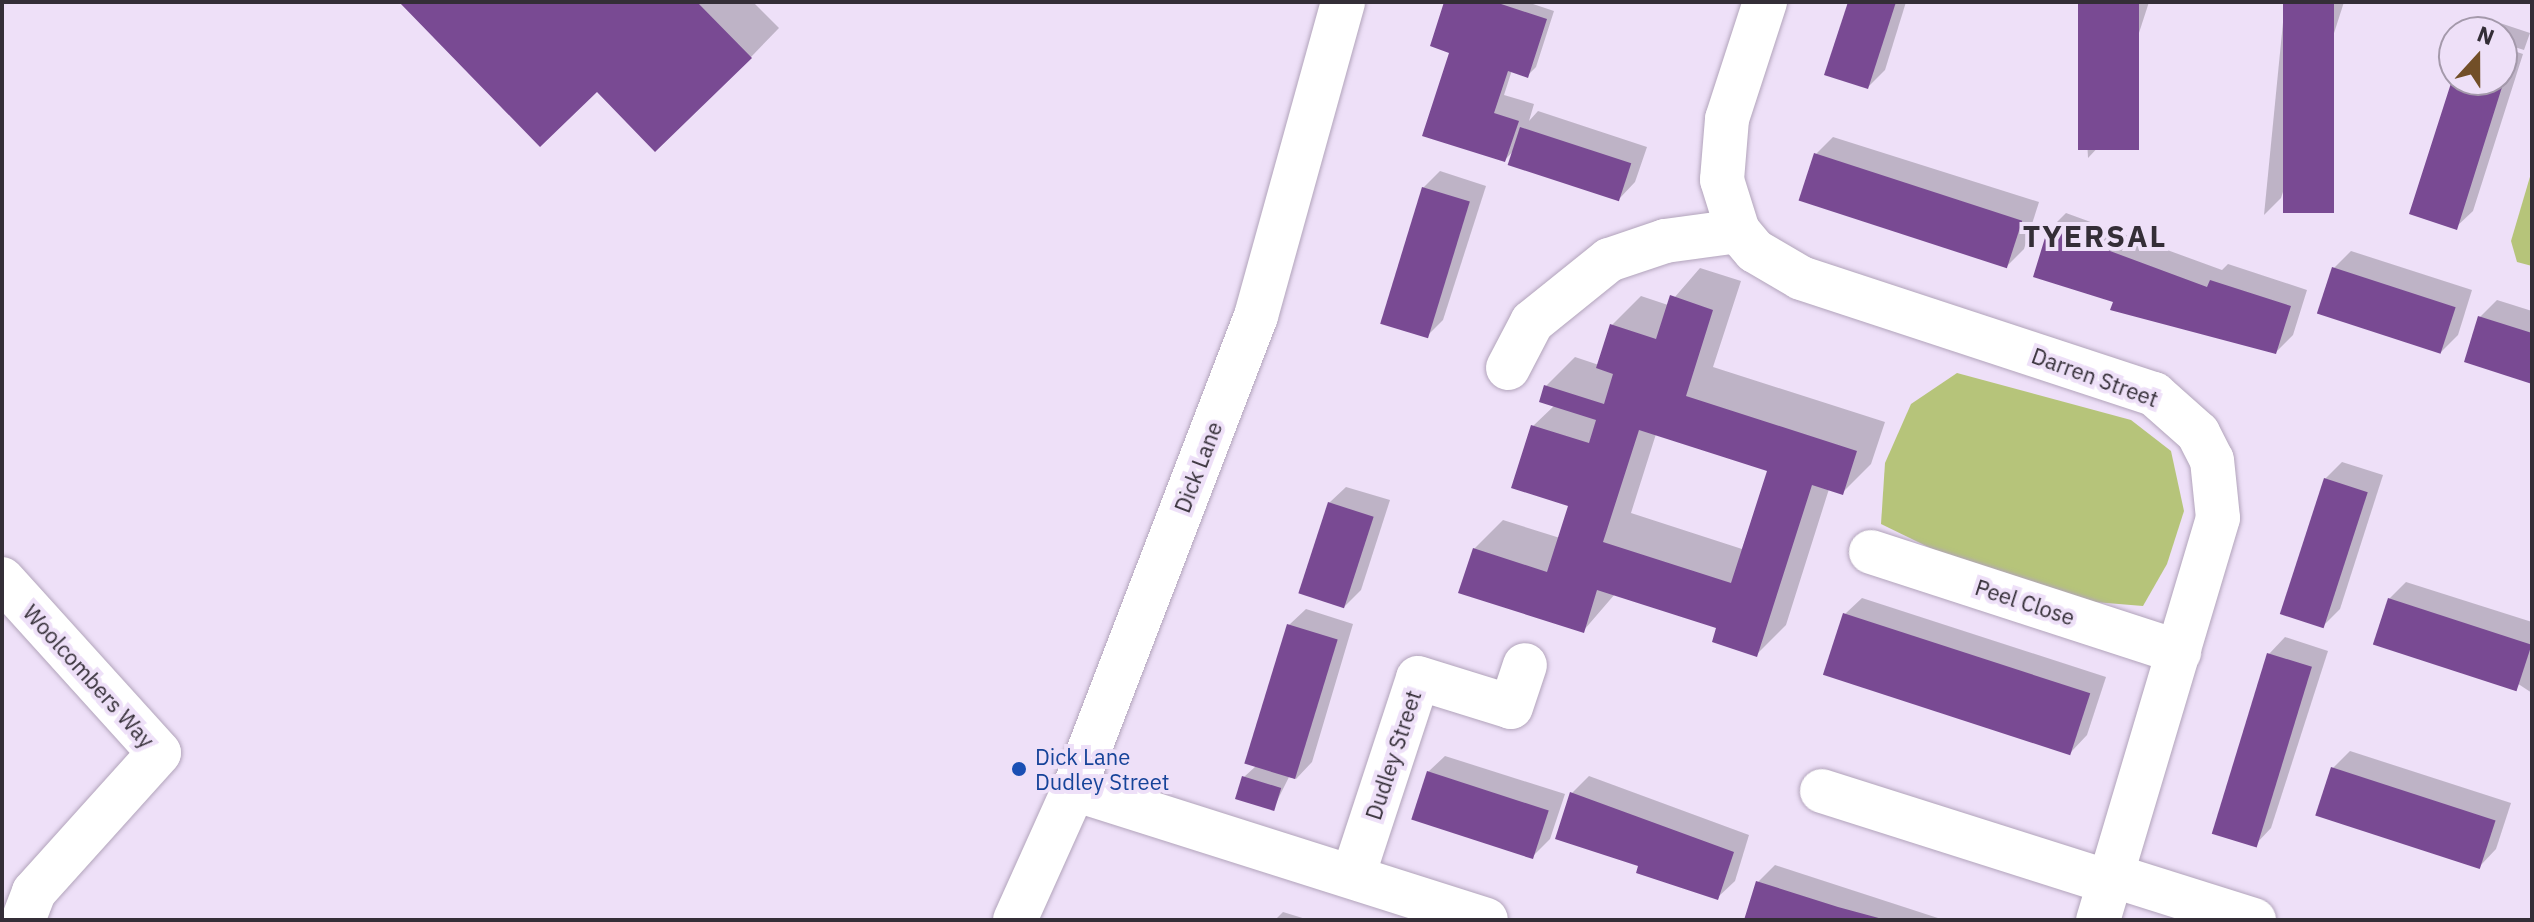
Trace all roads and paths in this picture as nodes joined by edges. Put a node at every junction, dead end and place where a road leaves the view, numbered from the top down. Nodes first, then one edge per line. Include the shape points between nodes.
1 (1343, 2) edge
2 (1765, 2) edge
3 (1738, 231) junction
4 (1508, 368) dead end
5 (1871, 552) dead end
6 (2, 579) edge
7 (2179, 652) junction
8 (1525, 665) dead end
9 (1074, 789) junction
10 (1822, 791) dead end
11 (1353, 876) junction
12 (2106, 893) edge
13 (23, 920) edge
14 (1015, 920) edge
15 (1486, 920) edge
16 (2254, 920) edge

1 - 9 street, Dick Lane via 1256,316
2 - 3 street, Darren Street via 1727,119 1724,193
3 - 4 street via 1665,241 1609,260 1532,322
3 - 7 street, Darren Street via 1777,268 1801,278 2126,384 2178,411 2198,433 2219,489 2218,518
5 - 7 street, Peel Close
6 - 13 street, Woolcombers Way via 159,753 34,892
7 - 12 street, Darren Street
8 - 11 street, Dudley Street via 1511,707 1418,678
9 - 11 street
9 - 14 street, Dick Lane
10 - 12 street
11 - 15 street
12 - 16 street

